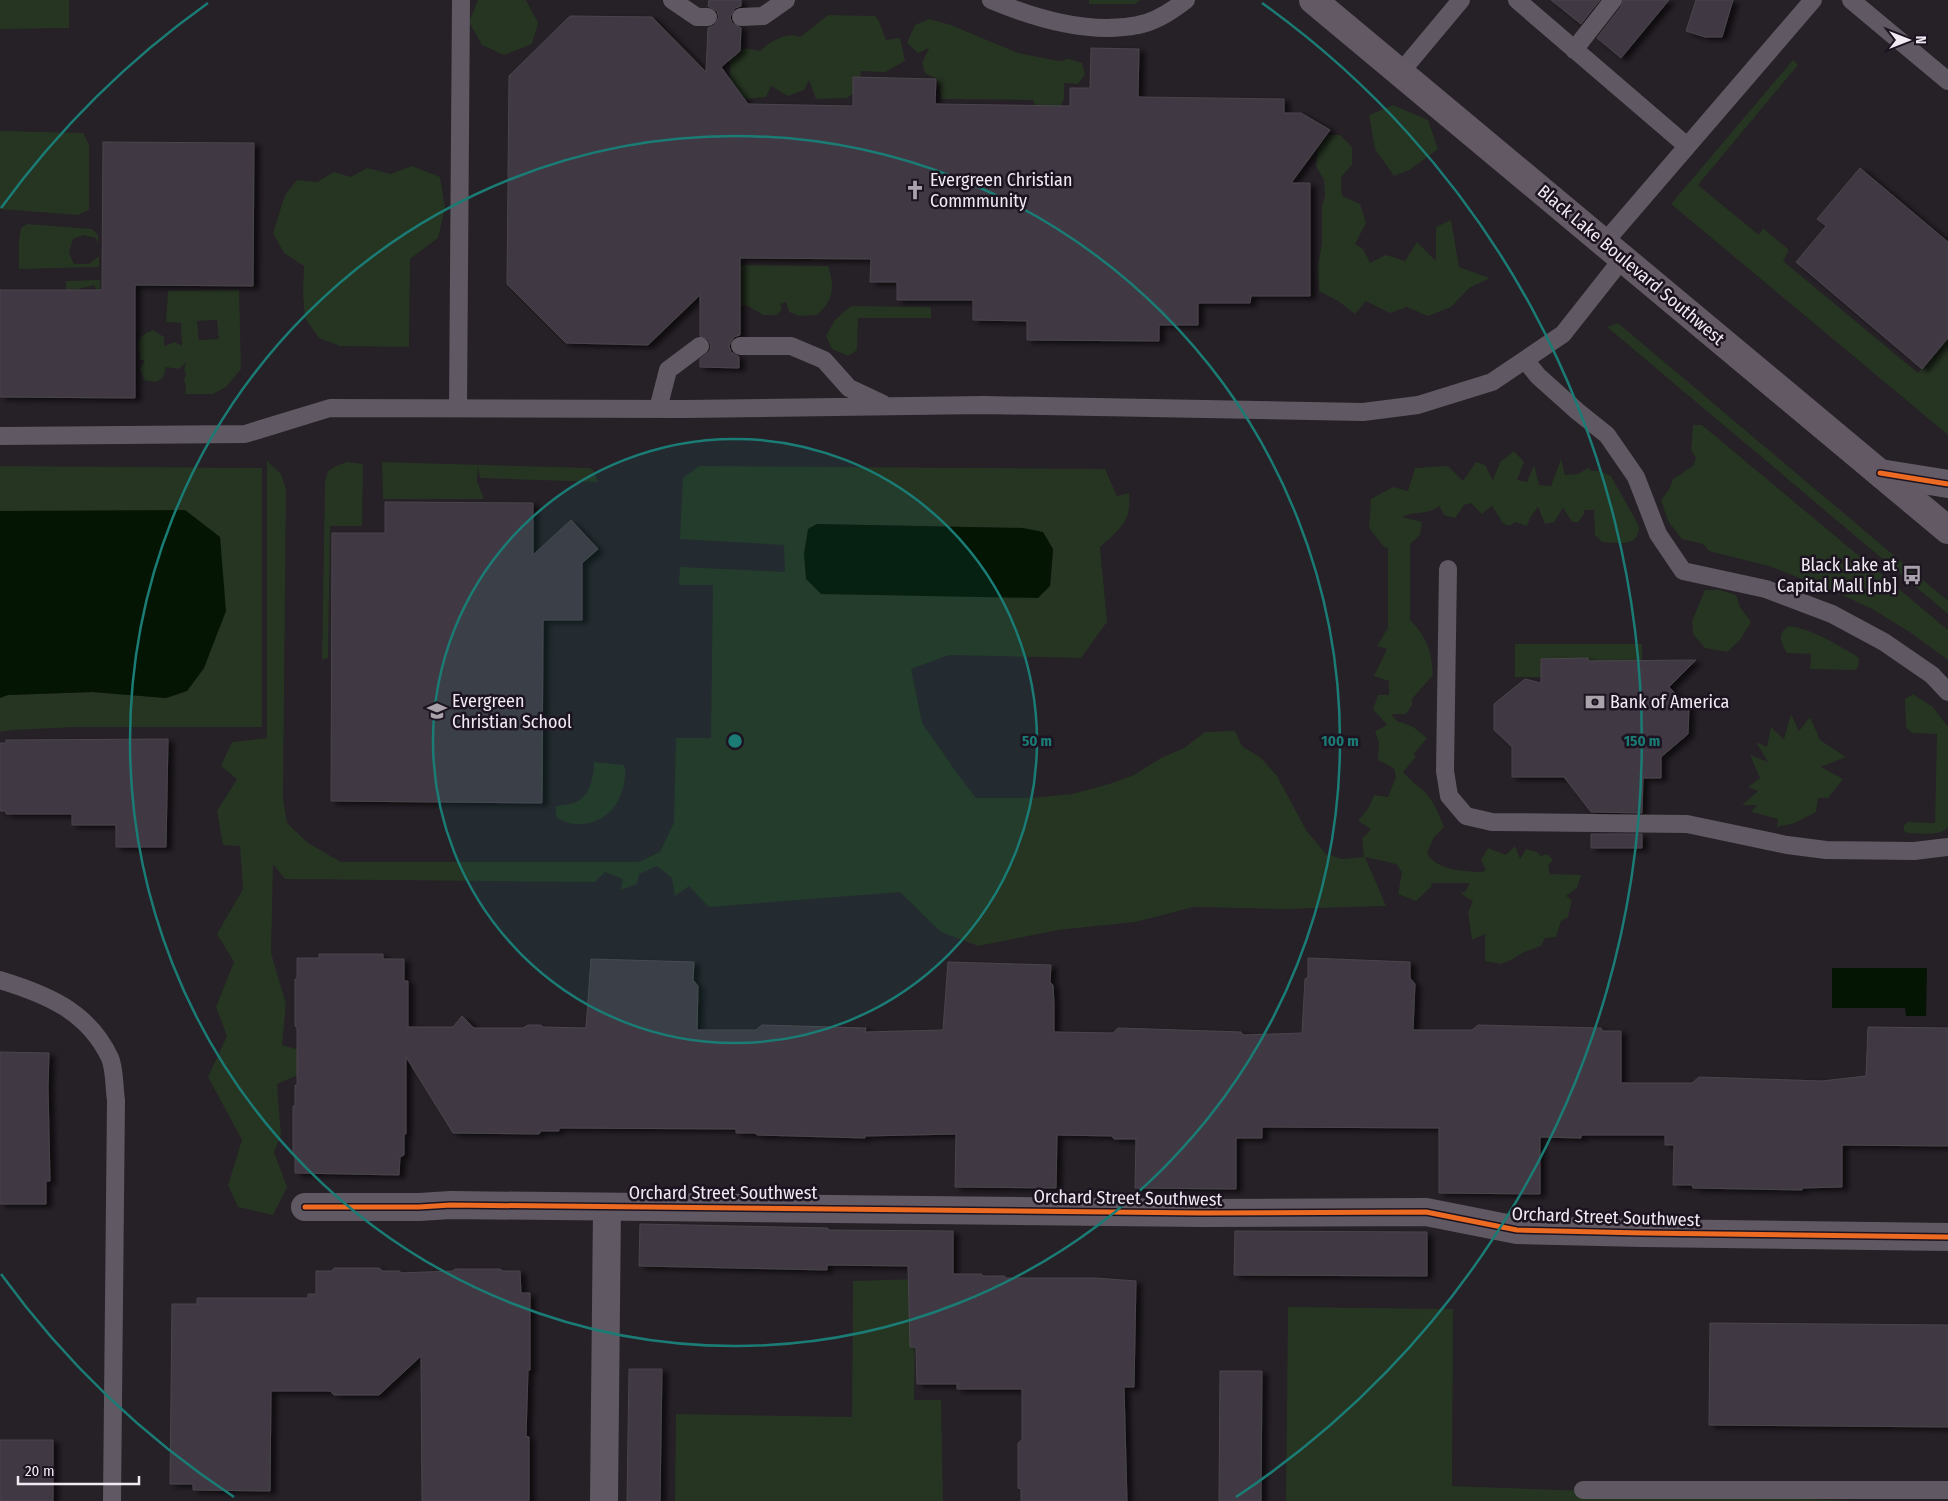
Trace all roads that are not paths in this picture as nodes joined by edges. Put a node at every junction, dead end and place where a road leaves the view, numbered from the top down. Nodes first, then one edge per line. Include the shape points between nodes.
1 (460, 0) edge
2 (672, 0) edge
3 (786, 0) edge
4 (991, 0) edge
5 (1186, 0) edge
6 (1313, 0) edge
7 (1461, 0) edge
8 (1517, 0) edge
9 (1613, 0) edge
10 (1813, 0) edge
11 (1851, 0) edge
12 (708, 16) dead end
13 (741, 16) dead end
14 (1574, 50) junction
15 (1400, 73) junction
16 (1948, 81) edge
17 (1687, 146) junction
18 (1613, 250) junction
19 (700, 346) dead end
20 (740, 346) dead end
21 (1525, 360) junction
22 (888, 407) junction
23 (458, 408) junction
24 (658, 409) junction
25 (0, 436) edge
26 (1880, 473) junction
27 (1948, 484) edge
28 (1948, 530) edge
29 (1448, 569) dead end
30 (1948, 692) edge
31 (1948, 847) edge
32 (0, 980) edge
33 (306, 1207) dead end
34 (607, 1207) junction
35 (1948, 1237) edge
36 (1583, 1490) dead end
37 (1948, 1490) edge
38 (112, 1501) edge
39 (604, 1501) edge

1 - 23 lane
2 - 12 lane via 697,16
3 - 13 lane via 763,16
4 - 5 lane via 1021,12 1094,28 1139,25 1166,15
6 - 15 main road, Black Lake Boulevard Southwest
7 - 15 lane
8 - 14 lane
9 - 14 lane
10 - 17 lane
11 - 16 lane
14 - 17 lane
15 - 18 main road, Black Lake Boulevard Southwest
17 - 18 lane
18 - 21 lane via 1563,334
18 - 26 main road, Black Lake Boulevard Southwest
19 - 24 lane via 668,370
20 - 22 lane via 791,346 824,360 848,388
21 - 22 lane via 1492,382 1418,405 1363,412 984,405
21 - 30 lane via 1538,376 1607,435 1636,477 1658,534 1683,571 1766,589 1832,614 1884,642 1932,675
22 - 24 lane
23 - 24 lane
23 - 25 lane via 330,408 245,434
26 - 27 street
26 - 28 main road, Black Lake Boulevard Southwest
29 - 31 lane via 1445,770 1449,796 1466,816 1492,822 1687,824 1826,850 1914,851
32 - 38 lane via 60,1003 90,1026 111,1060 116,1100
33 - 34 street, Orchard Street Southwest
34 - 35 street, Orchard Street Southwest via 1426,1212 1517,1230
34 - 39 street
36 - 37 lane

